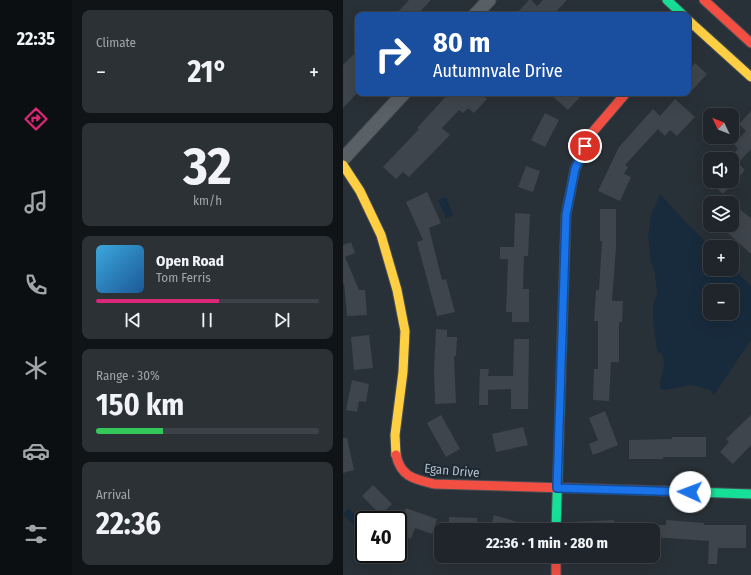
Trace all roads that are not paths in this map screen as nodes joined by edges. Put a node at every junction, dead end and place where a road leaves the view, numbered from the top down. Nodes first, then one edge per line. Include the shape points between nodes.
1 (489, 0) edge
2 (667, 0) edge
3 (704, 0) edge
4 (478, 12) edge
5 (680, 12) edge
6 (691, 25) edge
7 (751, 43) edge
8 (751, 77) edge
9 (401, 96) edge
10 (623, 96) edge
11 (343, 159) edge
12 (343, 165) edge
13 (557, 488) junction
14 (751, 494) edge
15 (557, 523) edge
16 (556, 563) edge
17 (556, 575) edge

1 - 4 street
2 - 5 street
3 - 7 street
6 - 8 street
9 - 11 street
10 - 13 street via 591,134 575,169 566,215
12 - 13 street, Egan Drive via 360,191 381,235 397,290 405,331 395,435 396,456 403,471 414,480 434,484
13 - 14 street, Egan Drive
13 - 15 street
16 - 17 street

